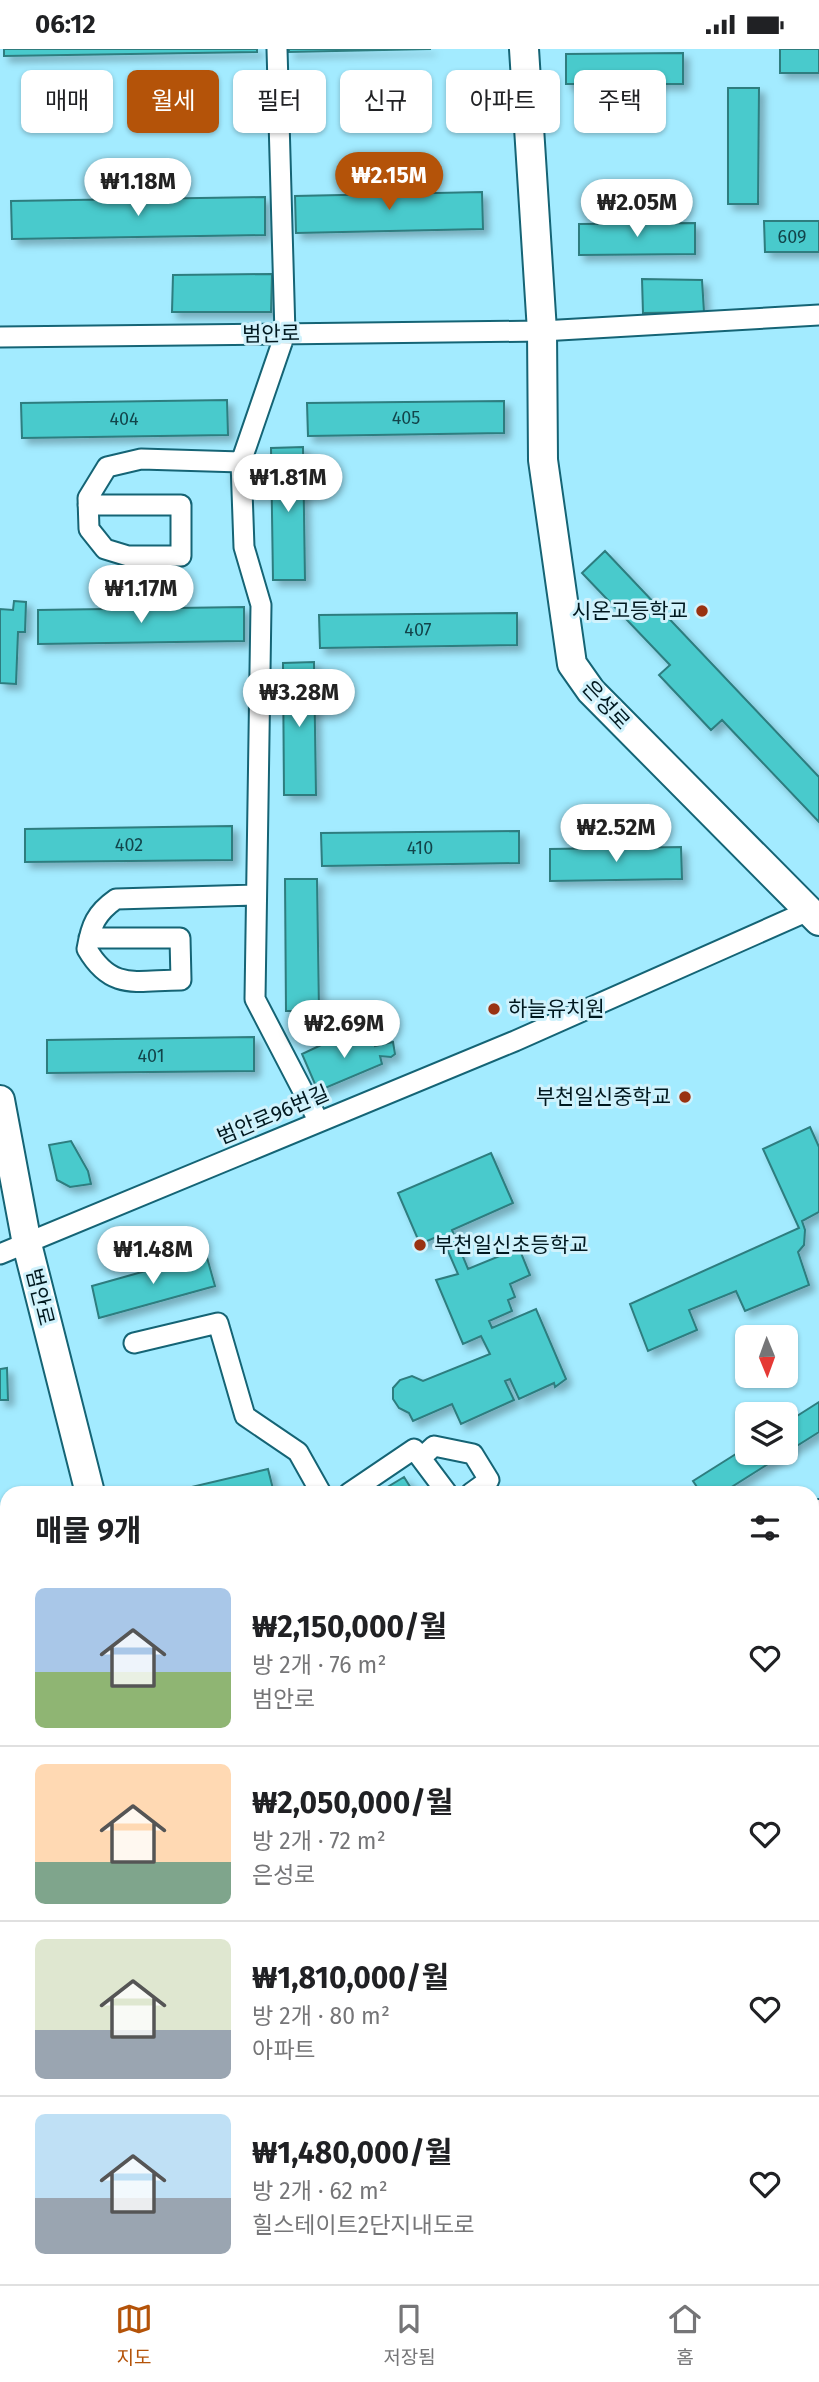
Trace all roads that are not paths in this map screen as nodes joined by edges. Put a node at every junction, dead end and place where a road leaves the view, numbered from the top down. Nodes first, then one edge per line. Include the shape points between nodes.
1 (277, 49) edge
2 (524, 49) edge
3 (819, 315) edge
4 (542, 331) junction
5 (285, 334) junction
6 (0, 337) edge
7 (241, 462) junction
8 (88, 505) junction
9 (255, 895) junction
10 (813, 916) edge
11 (89, 938) junction
12 (0, 1100) edge
13 (318, 1120) junction
14 (27, 1244) junction
15 (0, 1254) edge
16 (134, 1343) dead end
17 (421, 1458) junction
18 (88, 1486) edge
19 (317, 1486) edge
20 (359, 1486) edge
21 (442, 1486) edge
22 (481, 1486) edge

1 - 5 street
2 - 4 street, 은성로
3 - 4 street
4 - 5 street, 범안로
4 - 10 street, 은성로 via 546,492 572,664 591,691
5 - 6 street, 범안로
5 - 7 street
7 - 8 street via 141,459 107,467
7 - 9 street via 244,547 261,605
8 - 8 street via 89,529 105,549 128,556 181,556 181,505
9 - 11 street via 116,899 100,910
9 - 13 street via 255,999
10 - 13 street, 범안로96번길
11 - 11 street via 86,949 112,979 181,979 180,938
12 - 14 street, 범안로
13 - 14 street, 범안로96번길
14 - 15 street, 범안로96번길
14 - 18 street, 범안로
16 - 19 street via 218,1323 245,1416 298,1452
17 - 20 street via 414,1449
17 - 21 street
17 - 22 street via 435,1446 474,1454 489,1480

